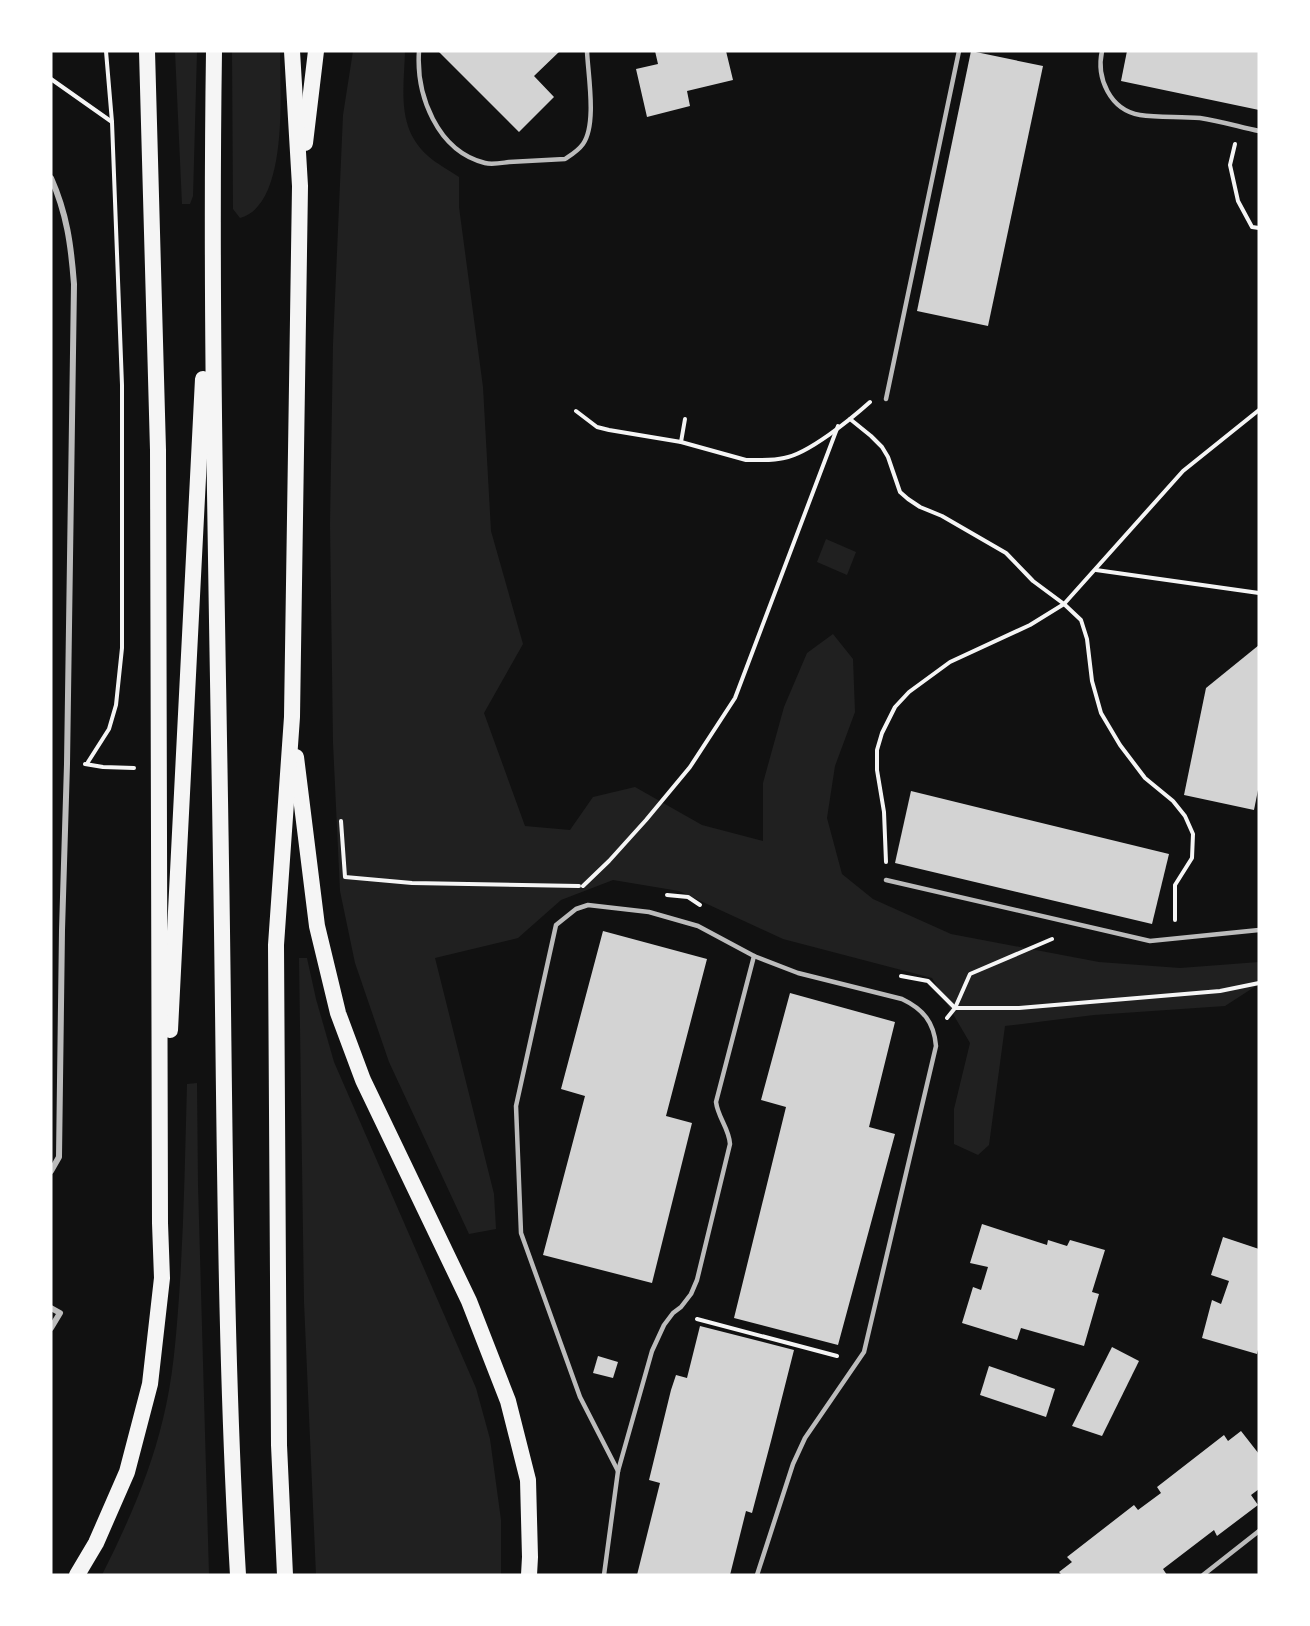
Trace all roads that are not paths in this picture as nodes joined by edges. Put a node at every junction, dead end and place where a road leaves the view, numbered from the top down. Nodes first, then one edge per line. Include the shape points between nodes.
1 (147, 51) edge
2 (214, 51) edge
3 (292, 51) edge
4 (316, 51) edge
5 (419, 51) edge
6 (587, 51) edge
7 (959, 51) edge
8 (1102, 51) edge
9 (1259, 131) edge
10 (51, 178) edge
11 (300, 186) junction
12 (211, 225) junction
13 (886, 399) dead end
14 (292, 717) junction
15 (886, 880) road end
16 (1259, 930) edge
17 (754, 956) junction
18 (51, 1171) edge
19 (160, 1223) junction
20 (51, 1308) edge
21 (51, 1328) edge
22 (618, 1471) junction
23 (1259, 1531) edge
24 (77, 1575) edge
25 (238, 1575) edge
26 (285, 1575) edge
27 (529, 1575) edge
28 (603, 1575) edge
29 (757, 1575) edge
30 (1203, 1575) edge

1 - 19 highway via 158,462
2 - 12 highway
3 - 11 highway
4 - 11 highway
5 - 6 lane via 421,85 431,117 459,149 487,164 565,159 583,144 590,124
7 - 13 lane
8 - 9 lane via 1100,75 1105,88 1124,108 1138,115 1203,119
10 - 18 street via 70,237 74,284 59,1157
11 - 14 highway
12 - 19 highway
12 - 25 highway via 226,1202
14 - 26 highway via 276,945 279,1445
14 - 27 highway via 316,926 338,1013 363,1080 469,1301 508,1401 528,1480
15 - 16 lane via 1150,941
17 - 22 lane via 716,1102 730,1144 697,1280 691,1294 657,1338
17 - 22 lane via 698,926 649,912 588,905 556,925 516,1106 522,1233 580,1397
17 - 29 lane via 798,973 902,999 927,1017 936,1046 864,1352 805,1438
19 - 24 highway via 162,1278 150,1384 127,1472 96,1543
20 - 21 street via 60,1313
22 - 28 lane
23 - 30 lane

